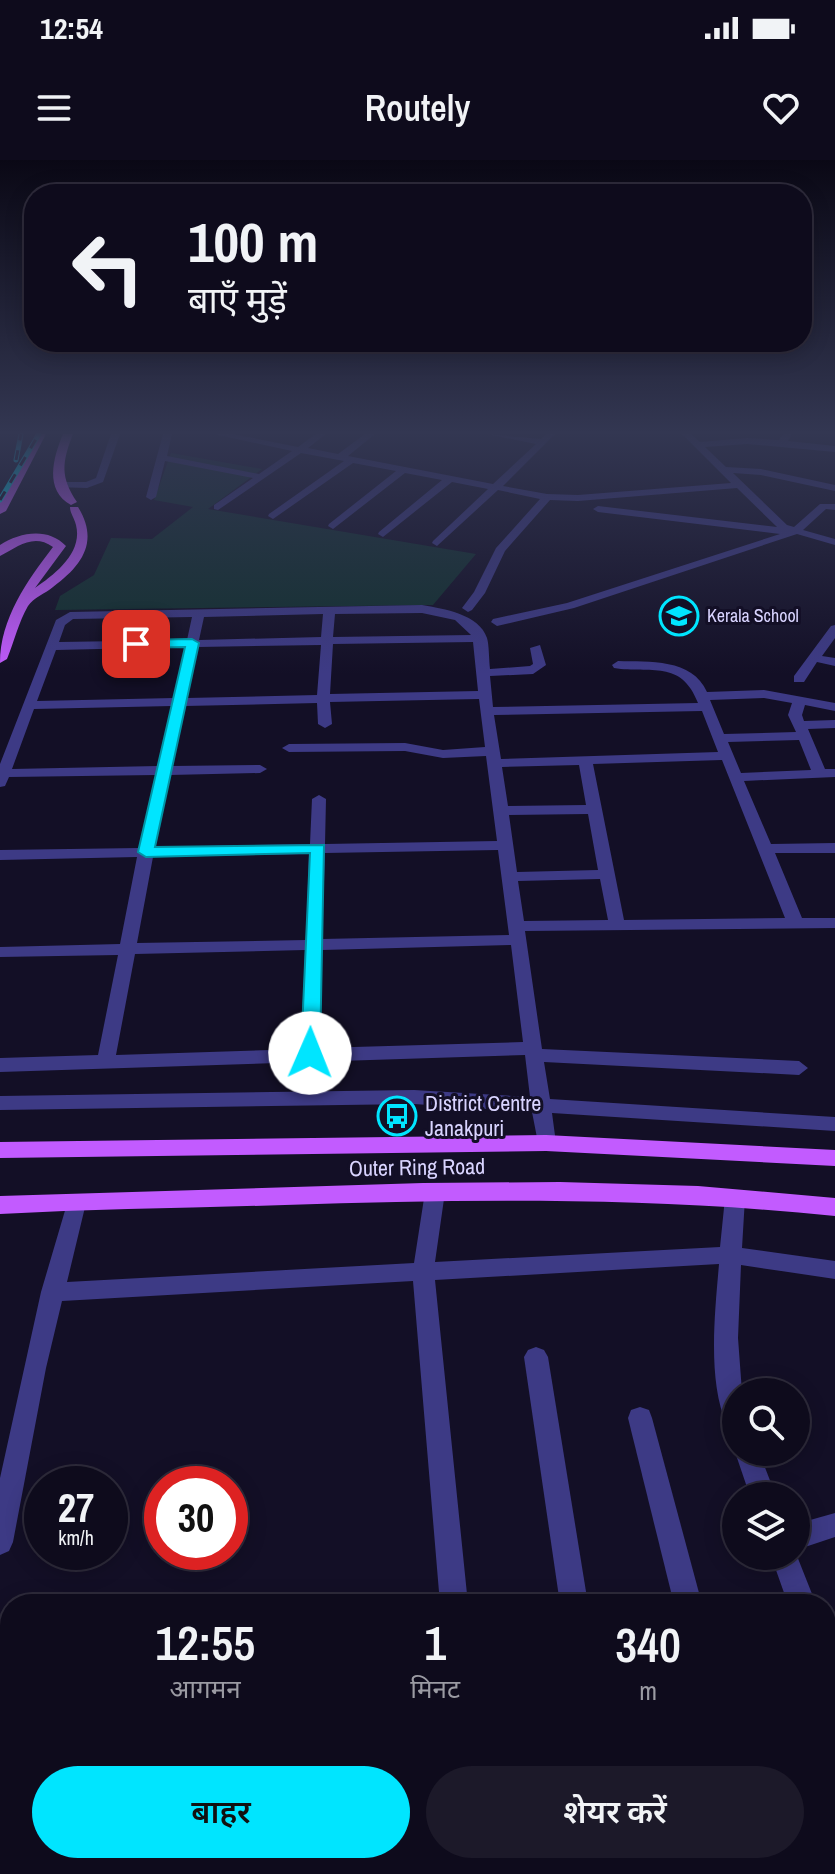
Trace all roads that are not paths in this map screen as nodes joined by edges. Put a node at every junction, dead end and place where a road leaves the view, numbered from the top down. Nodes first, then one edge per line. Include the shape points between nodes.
1 (76, 514) edge
2 (276, 514) edge
3 (348, 514) edge
4 (407, 514) edge
5 (468, 514) edge
6 (527, 514) edge
7 (640, 514) edge
8 (768, 514) edge
9 (815, 514) edge
10 (273, 516) dead end
11 (333, 526) dead end
12 (794, 532) junction
13 (383, 534) dead end
14 (835, 542) edge
15 (437, 543) dead end
16 (0, 552) edge
17 (21, 602) junction
18 (468, 608) dead end
19 (329, 611) junction
20 (199, 613) junction
21 (497, 622) dead end
22 (833, 634) edge
23 (481, 638) junction
24 (326, 641) junction
25 (192, 643) junction
26 (52, 646) junction
27 (536, 648) dead end
28 (814, 658) junction
29 (0, 659) edge
30 (835, 662) edge
31 (618, 665) dead end
32 (483, 673) junction
33 (799, 679) dead end
34 (323, 699) junction
35 (800, 699) junction
36 (179, 702) junction
37 (705, 702) junction
38 (486, 703) junction
39 (29, 705) junction
40 (835, 707) edge
41 (325, 724) dead end
42 (835, 724) edge
43 (802, 731) junction
44 (720, 738) junction
45 (289, 748) dead end
46 (727, 756) junction
47 (494, 757) junction
48 (585, 760) junction
49 (260, 769) dead end
50 (164, 771) junction
51 (828, 773) edge
52 (736, 777) junction
53 (2, 778) edge
54 (319, 799) dead end
55 (595, 809) junction
56 (501, 811) junction
57 (506, 845) junction
58 (835, 848) edge
59 (318, 849) junction
60 (765, 849) junction
61 (146, 852) junction
62 (0, 855) edge
63 (607, 874) junction
64 (510, 877) junction
65 (795, 922) junction
66 (835, 923) edge
67 (617, 925) junction
68 (518, 933) junction
69 (313, 943) junction
70 (129, 948) junction
71 (0, 952) edge
72 (534, 1052) junction
73 (310, 1053) junction
74 (106, 1061) junction
75 (0, 1065) edge
76 (799, 1068) dead end
77 (0, 1103) edge
78 (541, 1105) junction
79 (835, 1124) edge
80 (546, 1143) junction
81 (0, 1150) edge
82 (835, 1158) edge
83 (435, 1192) junction
84 (735, 1198) junction
85 (76, 1203) junction
86 (0, 1205) edge
87 (835, 1207) edge
88 (731, 1255) junction
89 (835, 1270) edge
90 (423, 1273) junction
91 (52, 1292) junction
92 (536, 1357) dead end
93 (730, 1378) edge
94 (640, 1418) dead end
95 (835, 1525) edge
96 (810, 1533) edge
97 (0, 1542) edge
98 (789, 1570) edge
99 (453, 1594) edge
100 (572, 1594) edge
101 (685, 1594) edge
102 (798, 1594) edge

1 - 17 main road via 84,531 76,557 61,575
2 - 10 street
3 - 11 street
4 - 13 street
5 - 15 street
6 - 18 street
7 - 12 street
8 - 12 street
9 - 12 street
12 - 14 street
12 - 21 street via 570,606
16 - 17 main road via 27,538 49,539 60,546
17 - 29 main road
19 - 20 street
19 - 23 street via 438,611 459,617
19 - 24 street
20 - 25 street
20 - 26 street via 70,616 60,623
22 - 28 street
23 - 24 street
23 - 32 street
24 - 25 street
24 - 34 street
25 - 26 street
25 - 36 street
26 - 39 street
27 - 32 street via 540,665 533,670
28 - 30 street
28 - 33 street
31 - 37 street via 685,673
32 - 38 street
34 - 36 street
34 - 38 street
34 - 41 street
35 - 37 street via 764,694
35 - 40 street
35 - 43 street via 795,715
36 - 39 street
36 - 50 street
37 - 38 street
37 - 44 street
38 - 47 street
39 - 53 street
42 - 43 street
43 - 44 street
43 - 51 street
44 - 46 street
45 - 47 street via 405,747
46 - 48 street
46 - 52 street
47 - 48 street
47 - 56 street
48 - 55 street
49 - 50 street
50 - 53 street
50 - 61 street
51 - 52 street
52 - 60 street
54 - 59 street
55 - 56 street
55 - 63 street
56 - 57 street
57 - 59 street
57 - 64 street
58 - 60 street
59 - 61 street
59 - 69 street
60 - 65 street
61 - 62 street
61 - 70 street
63 - 64 street
63 - 67 street
64 - 68 street
65 - 66 street
65 - 67 street
67 - 68 street
68 - 69 street
68 - 72 street
69 - 70 street
69 - 73 street
70 - 71 street
70 - 74 street
72 - 73 street
72 - 76 street
72 - 78 street
73 - 74 street
74 - 75 street
77 - 78 street via 414,1097
78 - 79 street
78 - 80 street
80 - 81 main road, Outer Ring Road
80 - 82 main road, Outer Ring Road
83 - 84 main road, Outer Ring Road via 612,1191
83 - 85 main road, Outer Ring Road
83 - 90 street
84 - 87 main road, Outer Ring Road
84 - 88 street
85 - 86 main road, Outer Ring Road
85 - 91 street
88 - 89 street
88 - 90 street
88 - 93 street
90 - 91 street
90 - 99 street
91 - 97 street
92 - 100 street
94 - 101 street
95 - 96 street
98 - 102 street

